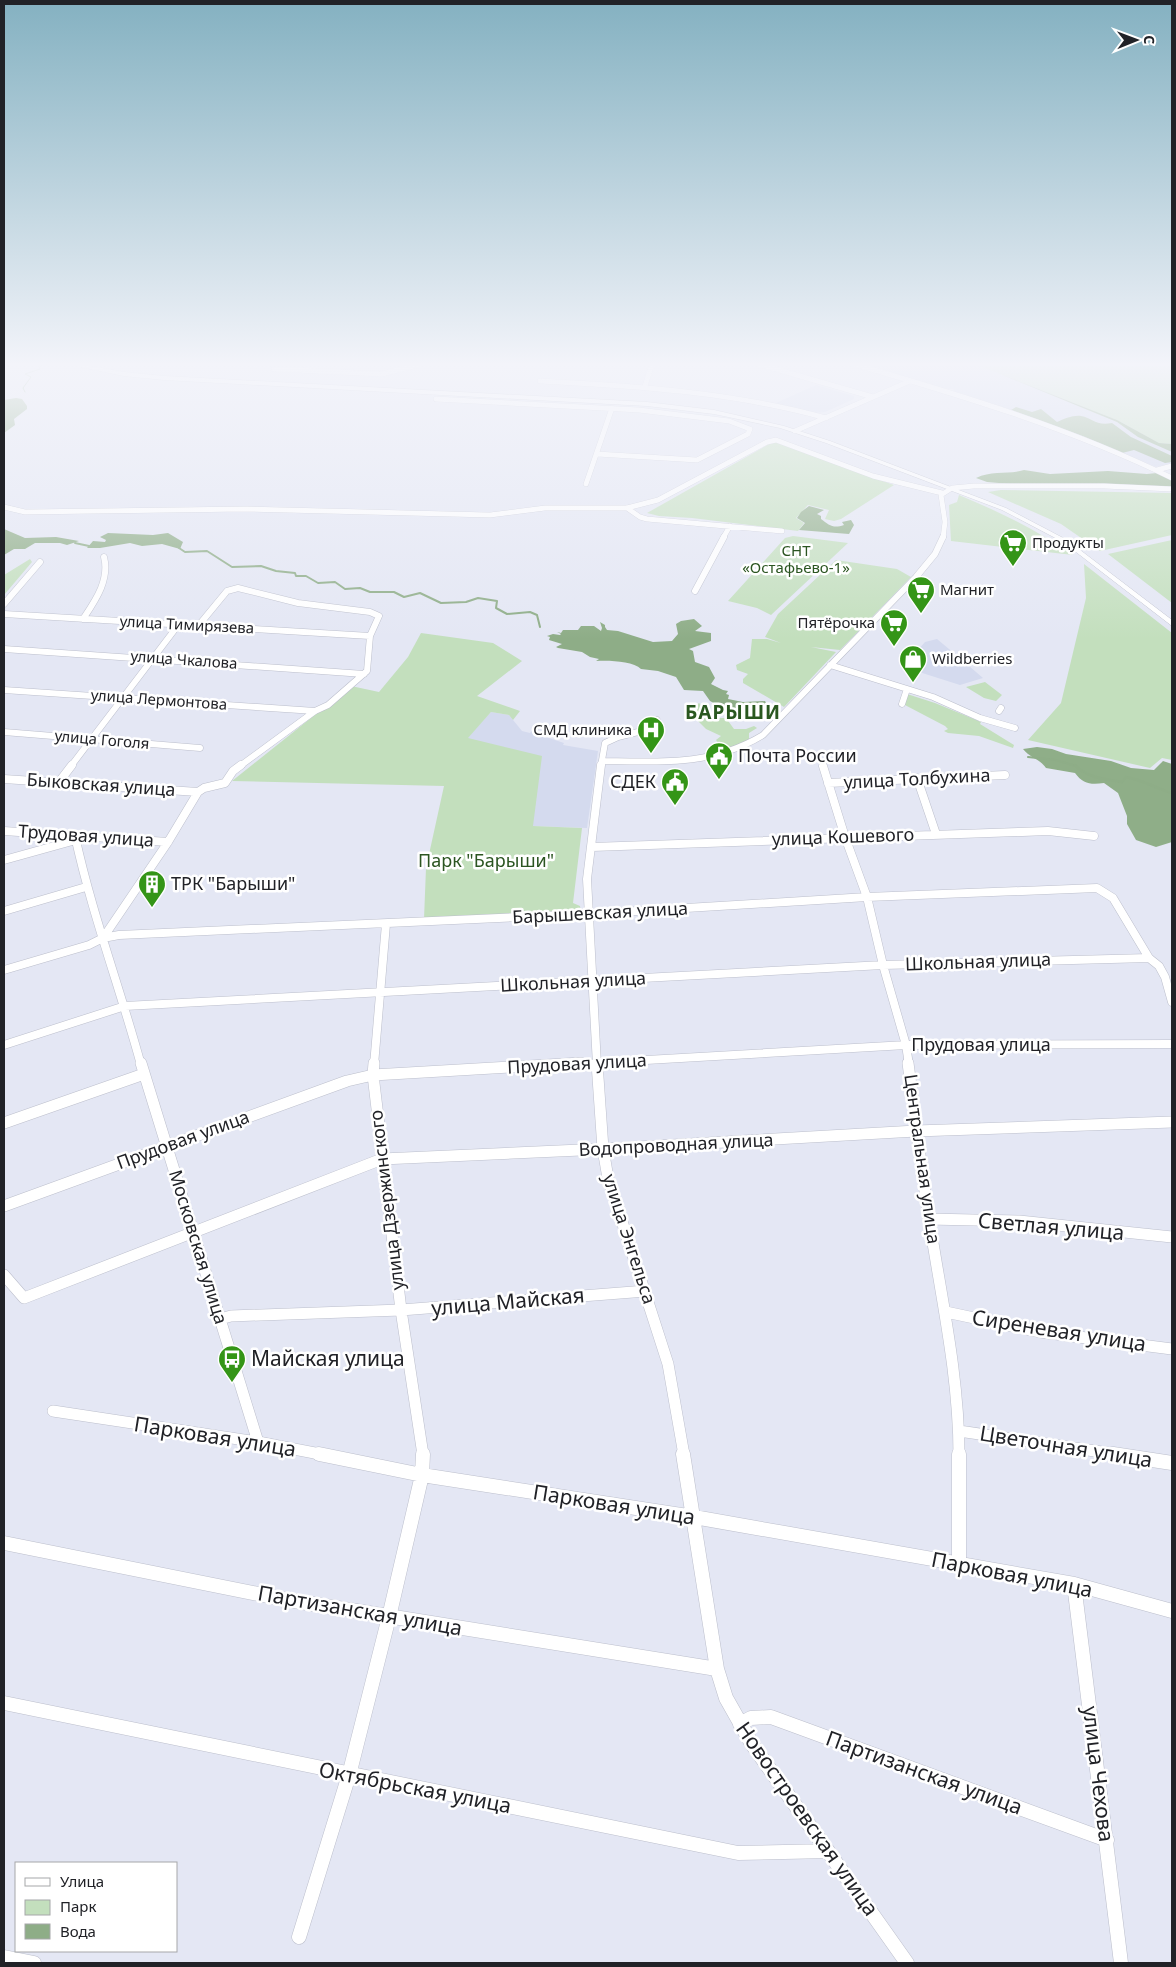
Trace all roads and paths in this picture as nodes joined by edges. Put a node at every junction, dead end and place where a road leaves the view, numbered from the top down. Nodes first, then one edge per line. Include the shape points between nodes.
1 (595, 456) edge
2 (626, 456) edge
3 (705, 456) edge
4 (743, 456) edge
5 (820, 456) edge
6 (867, 456) edge
7 (1125, 456) edge
8 (1172, 466) edge
9 (1158, 470) junction
10 (1172, 478) edge
11 (586, 484) dead end
12 (954, 488) junction
13 (972, 489) junction
14 (1172, 489) edge
15 (942, 493) junction
16 (4, 507) edge
17 (627, 508) junction
18 (730, 526) junction
19 (782, 531) dead end
20 (104, 557) dead end
21 (40, 562) dead end
22 (695, 590) dead end
23 (4, 604) edge
24 (4, 614) edge
25 (1172, 618) edge
26 (83, 619) junction
27 (179, 624) junction
28 (1172, 624) edge
29 (199, 625) junction
30 (370, 636) junction
31 (4, 650) edge
32 (154, 658) junction
33 (830, 665) junction
34 (364, 674) junction
35 (907, 689) junction
36 (4, 690) edge
37 (125, 697) junction
38 (902, 704) dead end
39 (315, 711) junction
40 (657, 720) dead end
41 (1015, 728) dead end
42 (4, 732) edge
43 (90, 739) junction
44 (200, 748) dead end
45 (603, 761) junction
46 (823, 766) dead end
47 (1005, 775) dead end
48 (917, 778) junction
49 (4, 779) edge
50 (59, 782) junction
51 (828, 783) junction
52 (198, 792) junction
53 (4, 831) edge
54 (936, 834) junction
55 (1094, 836) dead end
56 (845, 837) junction
57 (75, 838) junction
58 (168, 842) junction
59 (592, 847) junction
60 (4, 860) edge
61 (86, 886) junction
62 (867, 898) junction
63 (4, 911) edge
64 (588, 914) junction
65 (386, 924) junction
66 (103, 938) junction
67 (1149, 958) junction
68 (883, 965) junction
69 (4, 970) edge
70 (591, 981) junction
71 (379, 991) junction
72 (1172, 1002) edge
73 (126, 1006) junction
74 (4, 1044) edge
75 (1172, 1044) edge
76 (906, 1045) junction
77 (598, 1063) junction
78 (144, 1074) junction
79 (373, 1075) junction
80 (1172, 1122) edge
81 (4, 1123) edge
82 (916, 1131) junction
83 (167, 1145) junction
84 (603, 1149) junction
85 (382, 1158) junction
86 (4, 1206) edge
87 (929, 1219) junction
88 (192, 1232) junction
89 (1172, 1237) edge
90 (4, 1275) edge
91 (646, 1291) junction
92 (401, 1310) junction
93 (946, 1312) junction
94 (220, 1319) junction
95 (1172, 1349) edge
96 (53, 1411) dead end
97 (959, 1431) junction
98 (258, 1442) junction
99 (1172, 1463) edge
100 (422, 1475) junction
101 (694, 1517) junction
102 (4, 1543) edge
103 (959, 1563) junction
104 (1074, 1584) junction
105 (1172, 1610) edge
106 (389, 1617) junction
107 (717, 1669) junction
108 (4, 1703) edge
109 (740, 1724) junction
110 (349, 1775) junction
111 (1107, 1840) junction
112 (828, 1850) junction
113 (299, 1937) dead end
114 (4, 1957) edge
115 (34, 1963) edge
116 (907, 1963) edge
117 (1121, 1963) edge

1 - 11 street
2 - 3 street via 697,460
4 - 17 street via 658,500
5 - 15 street via 873,476
6 - 12 main road
7 - 9 street
8 - 9 street
9 - 10 street
12 - 13 main road
12 - 15 street
12 - 28 main road via 1004,509 1065,541
13 - 14 street via 1104,486
13 - 25 main road via 1070,538
15 - 33 street via 946,526 935,553 916,577
16 - 17 street via 25,512 246,509 490,515 545,508
17 - 18 street via 640,517
18 - 19 street
18 - 22 street
20 - 26 street via 107,564 97,598
21 - 23 street
24 - 26 street, улица Тимирязева
26 - 27 street, улица Тимирязева
27 - 29 street, улица Тимирязева
27 - 32 street
29 - 30 street, улица Тимирязева
29 - 30 street via 227,590 238,588 298,603 370,612 379,616
30 - 34 street
31 - 32 street, улица Чкалова
32 - 34 street, улица Чкалова
32 - 37 street
33 - 35 street
33 - 45 street via 763,735 740,747 687,761
34 - 39 street via 328,705
35 - 38 street
35 - 41 street via 980,718 997,714
36 - 37 street, улица Лермонтова
37 - 39 street, улица Лермонтова
37 - 43 street
39 - 52 street via 233,770 225,783
40 - 45 street, улица Энгельса via 638,732 605,743
42 - 43 street, улица Гоголя
43 - 44 street, улица Гоголя
43 - 50 street
45 - 59 street, улица Энгельса via 600,764
46 - 51 street, Центральная улица
47 - 48 street, улица Толбухина
48 - 51 street, улица Толбухина
48 - 54 street
49 - 50 street, Быковская улица
50 - 52 street, Быковская улица
51 - 56 street, Центральная улица
52 - 58 street
53 - 57 street, Трудовая улица
54 - 55 street, улица Кошевого via 1048,831
54 - 56 street, улица Кошевого
56 - 59 street, улица Кошевого
56 - 62 street, Центральная улица
57 - 58 street, Трудовая улица
57 - 60 street
57 - 61 street, Московская улица
58 - 66 street
59 - 64 street, улица Энгельса via 587,879
61 - 63 street
61 - 66 street, Московская улица
62 - 64 street, Барышевская улица
62 - 67 street, Барышевская улица via 1097,888 1113,898
62 - 68 street, Центральная улица
64 - 65 street, Барышевская улица
64 - 70 street, улица Энгельса
65 - 66 street, Барышевская улица
65 - 71 street, улица Дзержинского
66 - 69 street, Барышевская улица
66 - 73 street, Московская улица
67 - 68 street, Школьная улица
67 - 72 street via 1162,969
68 - 70 street, Школьная улица
68 - 76 street, Центральная улица
70 - 71 street, Школьная улица
70 - 77 street, улица Энгельса
71 - 73 street, Школьная улица
71 - 79 street, улица Дзержинского
73 - 74 street, Школьная улица
73 - 78 street, Московская улица
75 - 76 street, Прудовая улица
76 - 77 street, Прудовая улица
76 - 82 street, Центральная улица
77 - 79 street, Прудовая улица
77 - 84 street, улица Энгельса
78 - 81 street
78 - 83 street, Московская улица
79 - 83 street, Прудовая улица via 347,1081
79 - 85 street, улица Дзержинского
80 - 82 street, Водопроводная улица
82 - 84 street, Водопроводная улица
82 - 87 street, Центральная улица
83 - 86 street, Прудовая улица
83 - 88 street, Московская улица
84 - 85 street, Водопроводная улица
84 - 91 street, улица Энгельса via 615,1203
85 - 88 street, Водопроводная улица
85 - 92 street, улица Дзержинского
87 - 89 street, Светлая улица via 1019,1221
87 - 93 street, Центральная улица
88 - 90 street, Водопроводная улица via 24,1298
88 - 94 street, Московская улица
91 - 92 street, улица Майская
91 - 101 street, улица Энгельса via 668,1364
92 - 94 street, улица Майская
92 - 100 street, улица Дзержинского
93 - 95 street, Сиреневая улица via 1040,1332
93 - 97 street, Центральная улица
94 - 98 street, Московская улица
96 - 98 street, Парковая улица
97 - 99 street, Цветочная улица
97 - 103 street, Центральная улица
98 - 100 street, Парковая улица
100 - 101 street, Парковая улица
100 - 106 street, улица Дзержинского
101 - 103 street, Парковая улица
101 - 107 street, улица Энгельса
102 - 106 street, Партизанская улица
103 - 104 street, Парковая улица
104 - 105 street, Парковая улица
104 - 111 street, улица Чехова
106 - 107 street, Партизанская улица
106 - 110 street, улица Дзержинского
107 - 109 street, Новостроевская улица via 726,1698
108 - 110 street, Октябрьская улица
109 - 111 street, Партизанская улица via 751,1718 771,1717
109 - 112 street, Новостроевская улица
110 - 112 street, Октябрьская улица via 738,1853
110 - 113 street, улица Дзержинского
111 - 117 street, улица Чехова
112 - 116 street, Новостроевская улица
114 - 115 street

